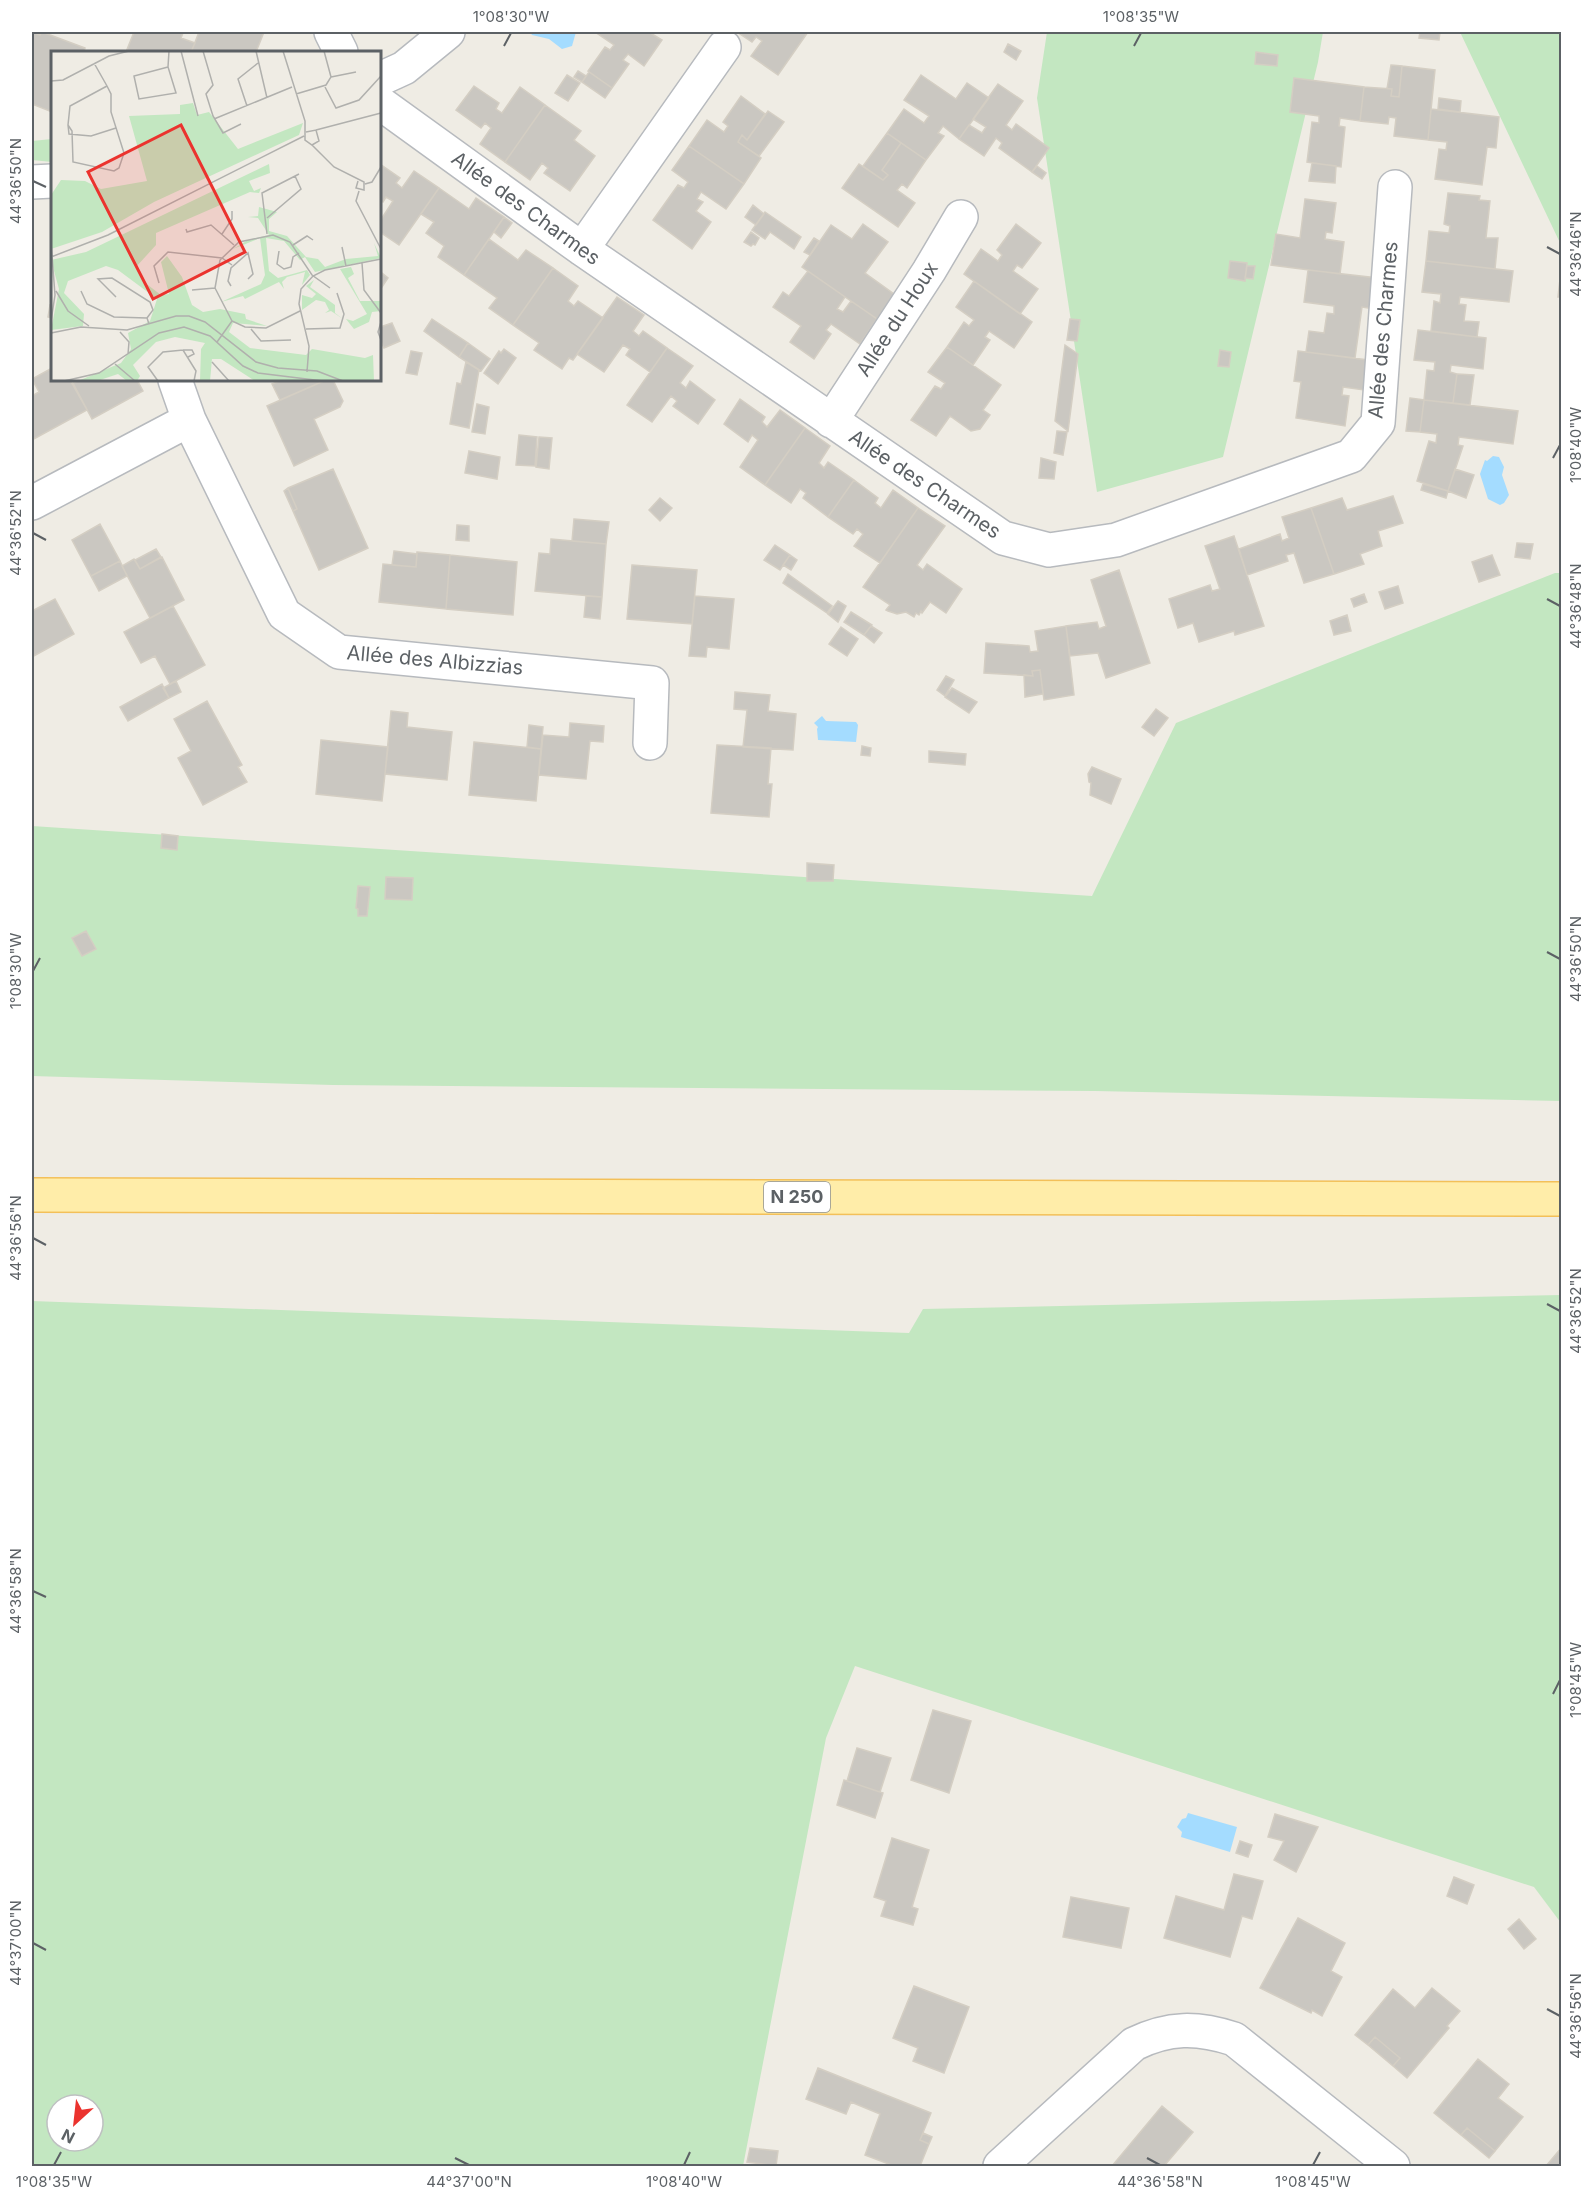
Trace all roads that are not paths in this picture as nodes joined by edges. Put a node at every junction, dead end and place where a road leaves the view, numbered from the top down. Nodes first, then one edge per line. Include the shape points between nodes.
1 (331, 32) edge
2 (448, 32) edge
3 (724, 47) dead end
4 (341, 51) edge
5 (381, 79) edge
6 (381, 104) edge
7 (51, 181) edge
8 (32, 182) edge
9 (1395, 188) dead end
10 (961, 217) dead end
11 (582, 249) junction
12 (175, 381) edge
13 (189, 420) junction
14 (831, 420) junction
15 (32, 503) edge
16 (650, 743) dead end
17 (32, 1195) edge
18 (1562, 1199) edge
19 (999, 2166) edge
20 (1394, 2166) edge

1 - 4 street
2 - 5 street via 404,68
3 - 11 street
6 - 11 street, Allée des Charmes
7 - 8 street
9 - 14 street, Allée des Charmes via 1378,423 1351,456 1116,540 1049,550 1002,538
10 - 14 street, Allée du Houx
11 - 14 street, Allée des Charmes
12 - 13 street, Allée des Albizzias
13 - 15 street
13 - 16 street, Allée des Albizzias via 284,614 339,652 652,682
17 - 18 main road, N 250
19 - 20 street via 1134,2044 1151,2036 1190,2030 1234,2038

